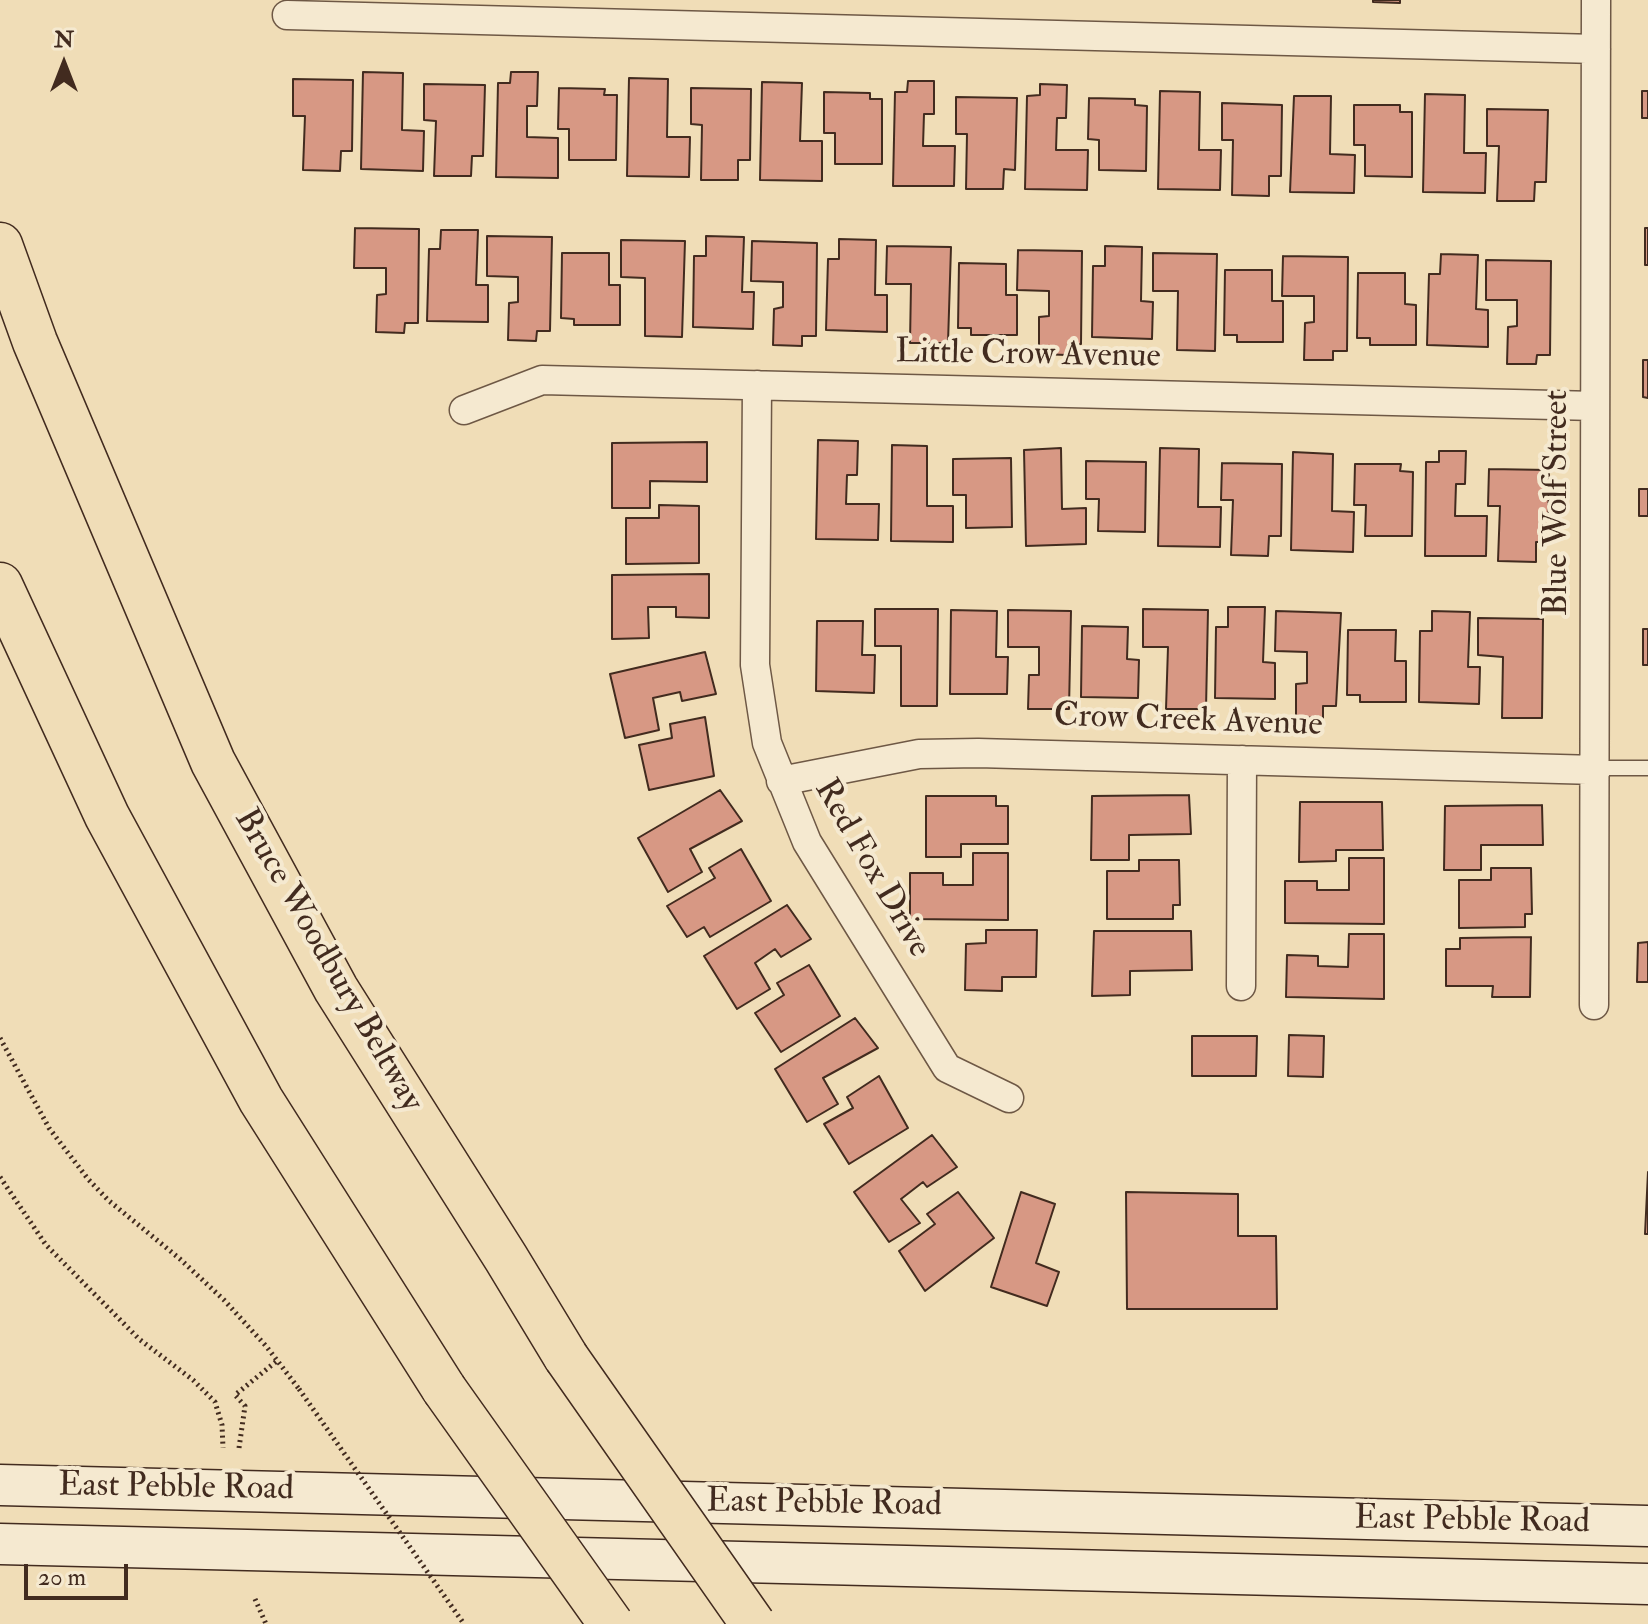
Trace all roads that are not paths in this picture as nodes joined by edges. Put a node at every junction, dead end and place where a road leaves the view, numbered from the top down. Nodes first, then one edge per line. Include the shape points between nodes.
1 (1596, 0) edge
2 (358, 8) edge
3 (287, 15) dead end
4 (1596, 49) junction
5 (0, 245) edge
6 (757, 385) junction
7 (1595, 406) junction
8 (464, 410) dead end
9 (0, 585) edge
10 (1242, 760) junction
11 (1648, 768) edge
12 (1596, 769) junction
13 (781, 781) junction
14 (1241, 986) dead end
15 (1594, 1005) dead end
16 (1009, 1098) dead end
17 (0, 1485) edge
18 (1648, 1526) edge
19 (0, 1544) edge
20 (1648, 1584) edge
21 (611, 1624) edge
22 (753, 1624) edge

1 - 4 street, Blue Wolf Street
2 - 3 street
2 - 4 street
4 - 7 street, Blue Wolf Street
5 - 22 highway, Bruce Woodbury Beltway, bridge via 35,342 213,762 336,989 566,1357
6 - 7 street, Little Crow Avenue
6 - 8 street, Little Crow Avenue via 542,380
6 - 13 street, Red Fox Drive via 755,665 767,743
7 - 12 street, Blue Wolf Street
9 - 21 highway, bridge via 107,816 261,1100 444,1389
10 - 12 street, Crow Creek Avenue
10 - 13 street, Crow Creek Avenue via 919,754
10 - 14 street
11 - 12 lane, Crow Creek Avenue
12 - 15 street, Blue Wolf Street
13 - 16 street, Red Fox Drive via 807,842 947,1068
17 - 18 main road, East Pebble Road
19 - 20 main road, East Pebble Road

